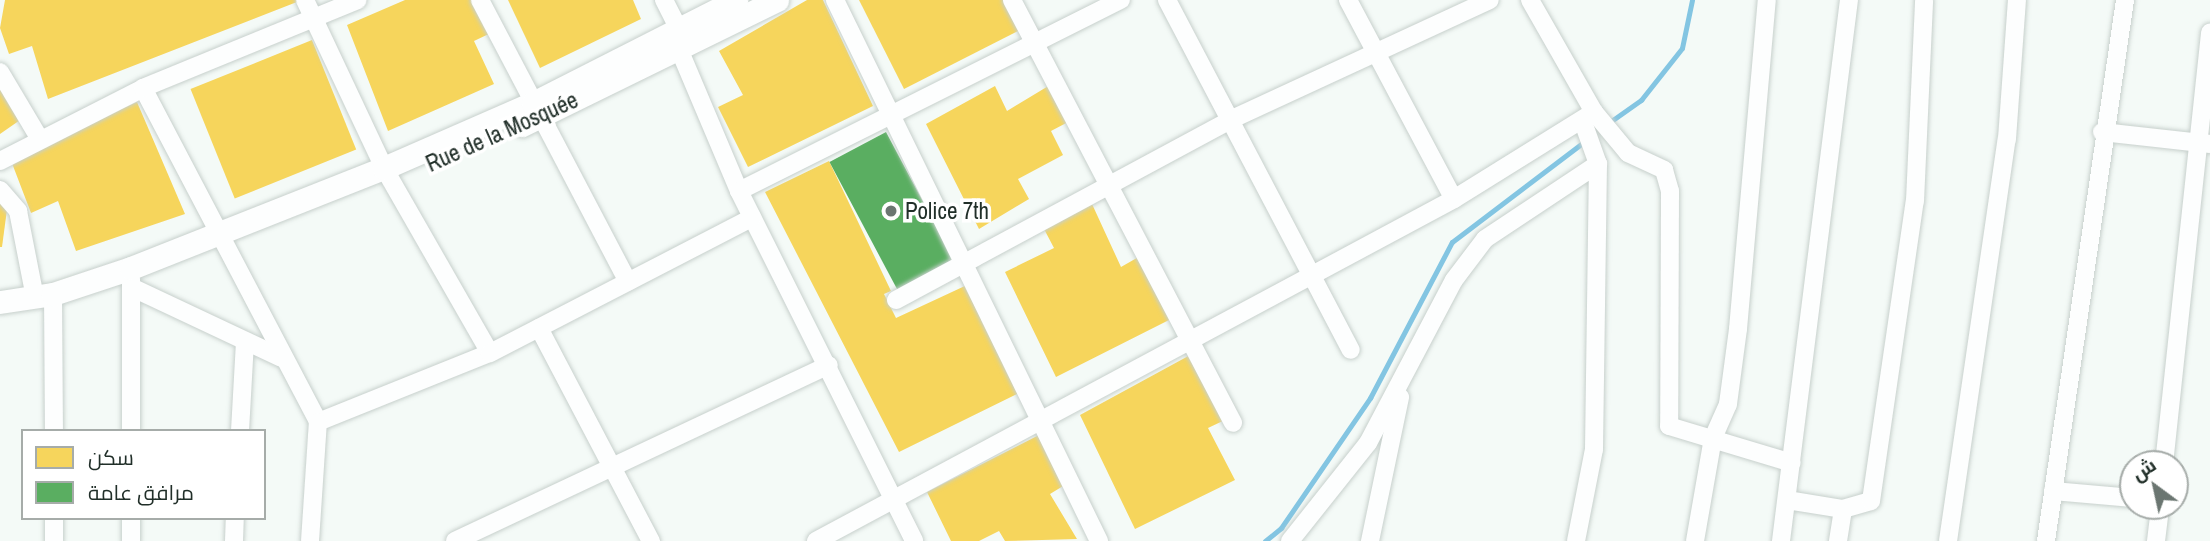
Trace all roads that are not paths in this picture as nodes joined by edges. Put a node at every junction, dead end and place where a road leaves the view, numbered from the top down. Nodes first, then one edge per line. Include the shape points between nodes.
1 (305, 0) edge
2 (358, 0) edge
3 (480, 0) edge
4 (664, 0) edge
5 (736, 0) edge
6 (777, 0) edge
7 (835, 0) edge
8 (1012, 0) edge
9 (1121, 0) edge
10 (1167, 0) edge
11 (1348, 0) edge
12 (1490, 0) edge
13 (1530, 0) edge
14 (1767, 0) edge
15 (1849, 0) edge
16 (1924, 0) edge
17 (2017, 0) edge
18 (2125, 0) edge
19 (312, 20) junction
20 (2210, 32) edge
21 (679, 39) junction
22 (1033, 44) junction
23 (1375, 56) junction
24 (0, 72) edge
25 (143, 88) junction
26 (536, 110) junction
27 (888, 116) junction
28 (1588, 117) junction
29 (1230, 120) junction
30 (2102, 132) junction
31 (38, 136) junction
32 (2204, 144) edge
33 (0, 161) edge
34 (1598, 164) junction
35 (388, 174) junction
36 (1112, 188) junction
37 (0, 190) edge
38 (738, 191) junction
39 (1454, 199) junction
40 (752, 218) junction
41 (218, 233) junction
42 (963, 264) junction
43 (1312, 273) junction
44 (131, 277) junction
45 (628, 282) junction
46 (44, 296) junction
47 (896, 300) dead end
48 (0, 302) edge
49 (539, 328) junction
50 (1190, 339) junction
51 (245, 341) junction
52 (1352, 350) dead end
53 (489, 353) junction
54 (280, 357) junction
55 (829, 365) junction
56 (1404, 381) junction
57 (318, 422) junction
58 (1233, 423) dead end
59 (1045, 424) junction
60 (54, 429) edge
61 (131, 429) edge
62 (240, 429) edge
63 (1713, 438) junction
64 (2166, 450) edge
65 (1792, 463) junction
66 (612, 466) junction
67 (2053, 491) junction
68 (2119, 497) edge
69 (1787, 500) junction
70 (894, 504) junction
71 (1843, 509) junction
72 (54, 520) edge
73 (131, 520) edge
74 (235, 520) edge
75 (2158, 520) edge
76 (480, 533) edge
77 (54, 541) edge
78 (131, 541) edge
79 (234, 541) edge
80 (310, 541) edge
81 (455, 541) edge
82 (652, 541) edge
83 (816, 541) edge
84 (914, 541) edge
85 (1099, 541) edge
86 (1290, 541) edge
87 (1370, 541) edge
88 (1576, 541) edge
89 (1695, 541) edge
90 (1781, 541) edge
91 (1838, 541) edge
92 (1948, 541) edge
93 (2046, 541) edge
94 (2156, 541) edge

1 - 19 street
2 - 19 street
3 - 26 street
4 - 21 street
5 - 21 main road
6 - 21 main road, Rue de la Mosquée
7 - 27 street
8 - 22 street
9 - 22 street
10 - 29 street
11 - 23 street
12 - 23 street
13 - 28 street
14 - 63 street via 1738,330 1728,404
15 - 65 street
16 - 71 street via 1915,201 1900,324 1871,501
17 - 92 street via 2007,139
18 - 30 street
19 - 25 street
19 - 35 street
20 - 32 street
21 - 26 main road, Rue de la Mosquée
21 - 38 street
22 - 27 street
22 - 36 street
23 - 29 street
23 - 39 street
24 - 31 street
25 - 31 street
25 - 41 street
26 - 35 main road, Rue de la Mosquée
26 - 45 street
27 - 38 street
27 - 42 street
28 - 34 street
28 - 39 street
28 - 63 street via 1628,153 1664,170 1670,191 1668,424
29 - 36 street
29 - 43 street
30 - 32 street
30 - 67 street
31 - 33 street
32 - 64 street
34 - 56 street via 1485,239 1454,280
34 - 88 street via 1594,449
35 - 41 main road, Rue de la Mosquée via 244,233
35 - 53 street
36 - 42 street
36 - 50 street
37 - 46 street via 19,211
38 - 40 street
39 - 43 street
40 - 45 street
40 - 55 street
41 - 44 main road, Rue de la Mosquée
41 - 54 street
42 - 47 street
42 - 59 street
43 - 50 street
43 - 52 street
44 - 46 main road, Rue de la Mosquée
44 - 51 street
44 - 61 street
45 - 49 street
46 - 48 main road, Rue de la Mosquée
46 - 60 street
49 - 53 street
49 - 66 street
50 - 58 street
50 - 59 street
51 - 54 street
51 - 62 street
53 - 57 street
54 - 57 street
55 - 66 street
55 - 70 street
56 - 86 street via 1368,443
56 - 87 street
57 - 80 street
59 - 70 street
59 - 85 street
63 - 65 street
63 - 89 street
65 - 69 street
66 - 76 street
66 - 82 street
67 - 68 street
67 - 93 street
69 - 71 street
69 - 90 street
70 - 83 street
70 - 84 street
71 - 91 street
72 - 77 street
73 - 78 street
74 - 79 street
75 - 94 street
76 - 81 street

